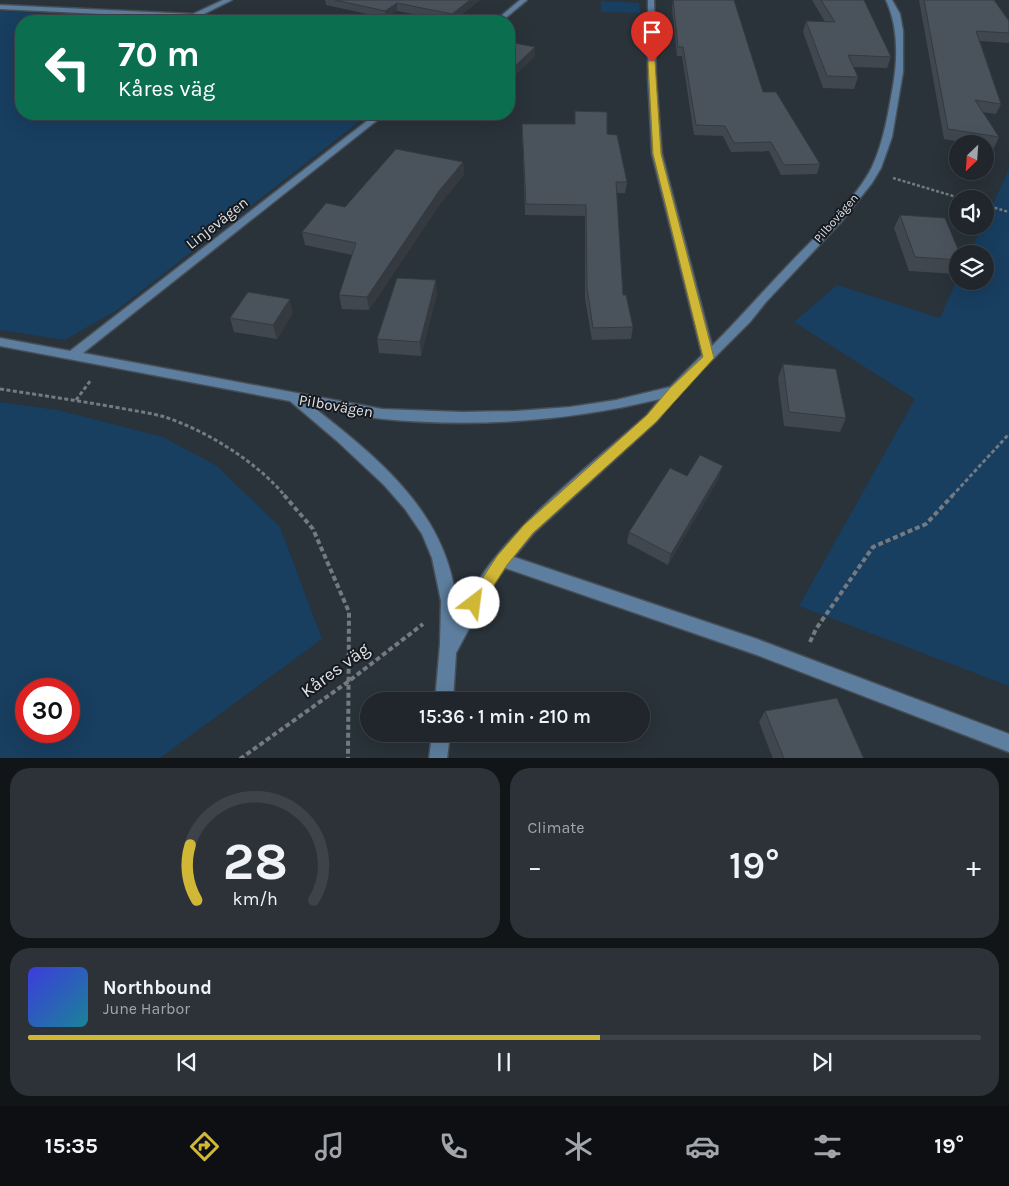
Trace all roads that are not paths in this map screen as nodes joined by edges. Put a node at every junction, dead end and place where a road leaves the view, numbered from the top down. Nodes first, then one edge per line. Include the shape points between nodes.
1 (229, 0) edge
2 (524, 0) edge
3 (651, 0) edge
4 (889, 0) edge
5 (0, 7) edge
6 (172, 15) edge
7 (196, 15) edge
8 (505, 15) edge
9 (373, 120) edge
10 (0, 342) edge
11 (72, 356) junction
12 (709, 358) junction
13 (674, 391) junction
14 (294, 398) junction
15 (502, 560) junction
16 (449, 650) junction
17 (445, 692) edge
18 (440, 742) edge
19 (1009, 743) edge
20 (438, 758) edge

1 - 7 street
2 - 8 street
3 - 12 street via 657,154
4 - 12 street, Pilbovägen via 899,31 899,72 888,137 874,173 837,220
5 - 6 street
9 - 11 street, Linjevägen
10 - 11 street, Pilbovägen
11 - 14 street, Pilbovägen
12 - 13 street, Pilbovägen
13 - 14 street, Pilbovägen via 595,408 526,415 439,417 382,414
13 - 15 street, Pilbovägen via 651,418 529,529
14 - 16 street via 377,468 422,520 436,546 447,587
15 - 16 street, Pilbovägen via 482,588
15 - 19 street via 625,600
16 - 17 street
18 - 20 street

